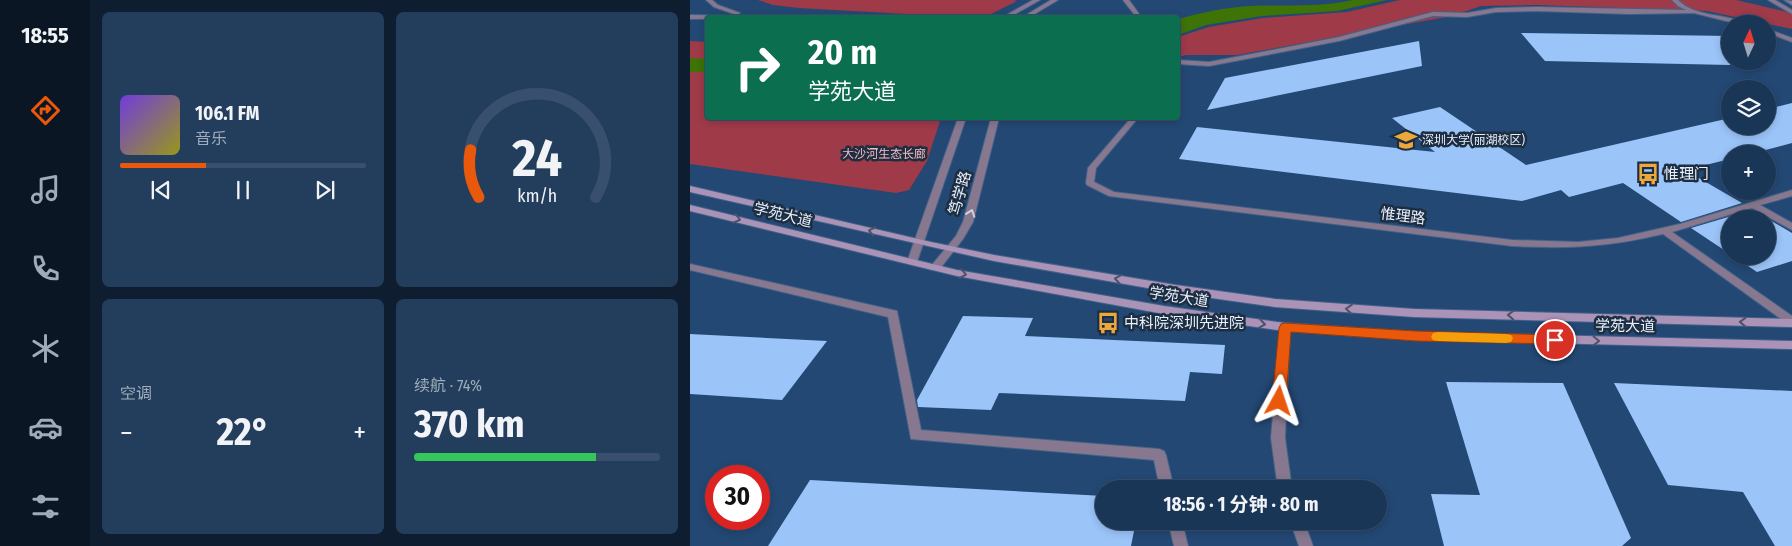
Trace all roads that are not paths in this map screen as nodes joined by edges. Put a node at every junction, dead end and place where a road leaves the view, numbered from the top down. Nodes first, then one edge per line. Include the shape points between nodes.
1 (708, 0) edge
2 (1037, 0) edge
3 (1055, 0) edge
4 (1126, 0) edge
5 (1675, 0) edge
6 (1771, 0) edge
7 (1787, 0) edge
8 (1792, 2) edge
9 (1694, 12) junction
10 (1792, 12) edge
11 (748, 15) edge
12 (1009, 15) edge
13 (1028, 15) edge
14 (1138, 15) edge
15 (690, 17) edge
16 (705, 17) edge
17 (1721, 18) edge
18 (1776, 30) edge
19 (1776, 33) edge
20 (1792, 33) edge
21 (1792, 40) edge
22 (1180, 62) edge
23 (961, 120) edge
24 (994, 120) edge
25 (1132, 120) edge
26 (690, 189) edge
27 (1792, 194) edge
28 (1752, 204) junction
29 (690, 208) edge
30 (1792, 227) edge
31 (1663, 230) junction
32 (919, 243) junction
33 (950, 249) junction
34 (912, 262) junction
35 (690, 267) edge
36 (935, 268) junction
37 (1792, 322) edge
38 (1285, 328) junction
39 (1792, 345) edge
40 (1165, 480) edge
41 (1284, 480) edge
42 (1177, 530) edge
43 (1300, 530) edge
44 (1181, 546) edge
45 (1306, 546) edge

1 - 11 street via 728,11
2 - 12 street
3 - 13 street
4 - 14 street
5 - 9 street
6 - 10 street
7 - 8 street
9 - 17 street
9 - 22 street via 1537,8 1467,15 1433,14 1339,39 1257,55 1209,64
15 - 16 street
18 - 20 street
19 - 21 street
23 - 32 street, 笃学路
33 -> 24 street, 笃学路 via 968,222
25 - 31 street, 惟理路 via 1092,168 1090,183 1112,194 1512,243 1566,246 1618,241
32 -> 26 main road, 学苑大道
27 - 28 street, 惟理路
28 - 30 street
28 - 31 street, 惟理路
29 -> 34 main road, 学苑大道
31 - 37 street
32 - 33 main road, 学苑大道
32 - 34 street, 笃学路
33 - 36 street, 笃学路
37 -> 33 main road, 学苑大道 via 1414,312 1314,306 1195,292
34 - 36 main road, 学苑大道
35 - 40 street via 892,314 916,435 1159,454
36 -> 38 main road, 学苑大道 via 1164,310
38 -> 39 main road, 学苑大道 via 1416,336
38 - 41 street via 1278,438
42 - 44 street
43 - 45 street

